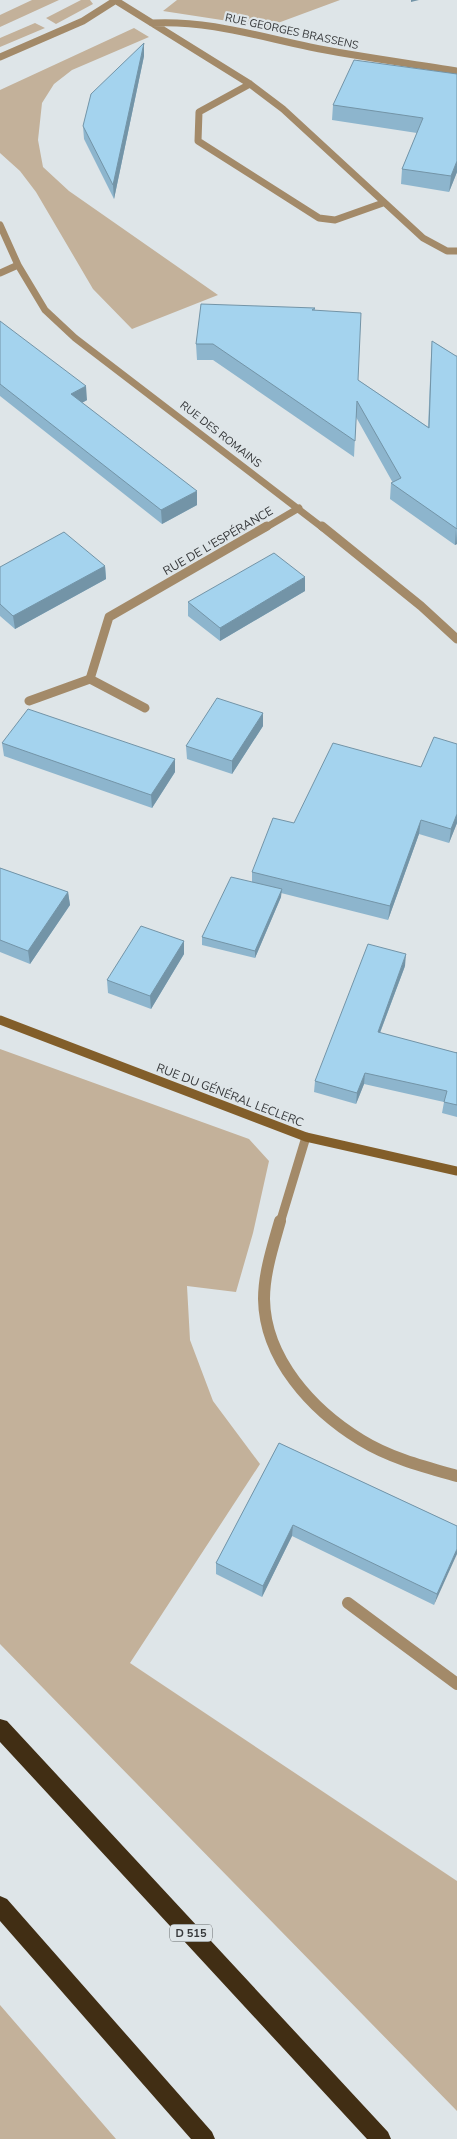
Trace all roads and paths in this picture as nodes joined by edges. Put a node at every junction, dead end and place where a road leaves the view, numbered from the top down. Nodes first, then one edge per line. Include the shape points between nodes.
1 (116, 0) edge
2 (152, 24) junction
3 (0, 57) edge
4 (457, 71) edge
5 (250, 84) junction
6 (384, 203) junction
7 (0, 225) edge
8 (457, 251) edge
9 (18, 265) junction
10 (0, 274) edge
11 (298, 508) junction
12 (457, 639) edge
13 (90, 679) junction
14 (29, 701) dead end
15 (145, 708) dead end
16 (0, 1020) edge
17 (306, 1136) junction
18 (457, 1171) edge
19 (457, 1476) edge
20 (348, 1603) dead end
21 (457, 1684) edge
22 (0, 1728) edge
23 (0, 1906) edge
24 (205, 2139) edge
25 (381, 2139) edge

1 - 2 street
1 - 3 street via 83,21
2 - 4 street, RUE GEORGES BRASSENS via 176,21 212,25 309,47
2 - 5 street
5 - 6 street via 283,109
5 - 6 street via 199,112 198,141 319,218 334,220
6 - 8 street via 423,238 447,251
7 - 9 street, RUE DES ROMAINS
9 - 10 street
9 - 11 street, RUE DES ROMAINS via 45,310 75,338
11 - 12 street, RUE DES ROMAINS via 421,606
11 - 13 street, RUE DE L'ESPÉRANCE via 109,617
13 - 14 street
13 - 15 street
16 - 17 street, RUE DU GÉNÉRAL LECLERC
17 - 18 street, RUE DU GÉNÉRAL LECLERC
17 - 19 street via 268,1266 264,1298 266,1322 276,1351 293,1381 336,1422 362,1441 409,1462
20 - 21 street
22 - 25 highway, D 515
23 - 24 highway

